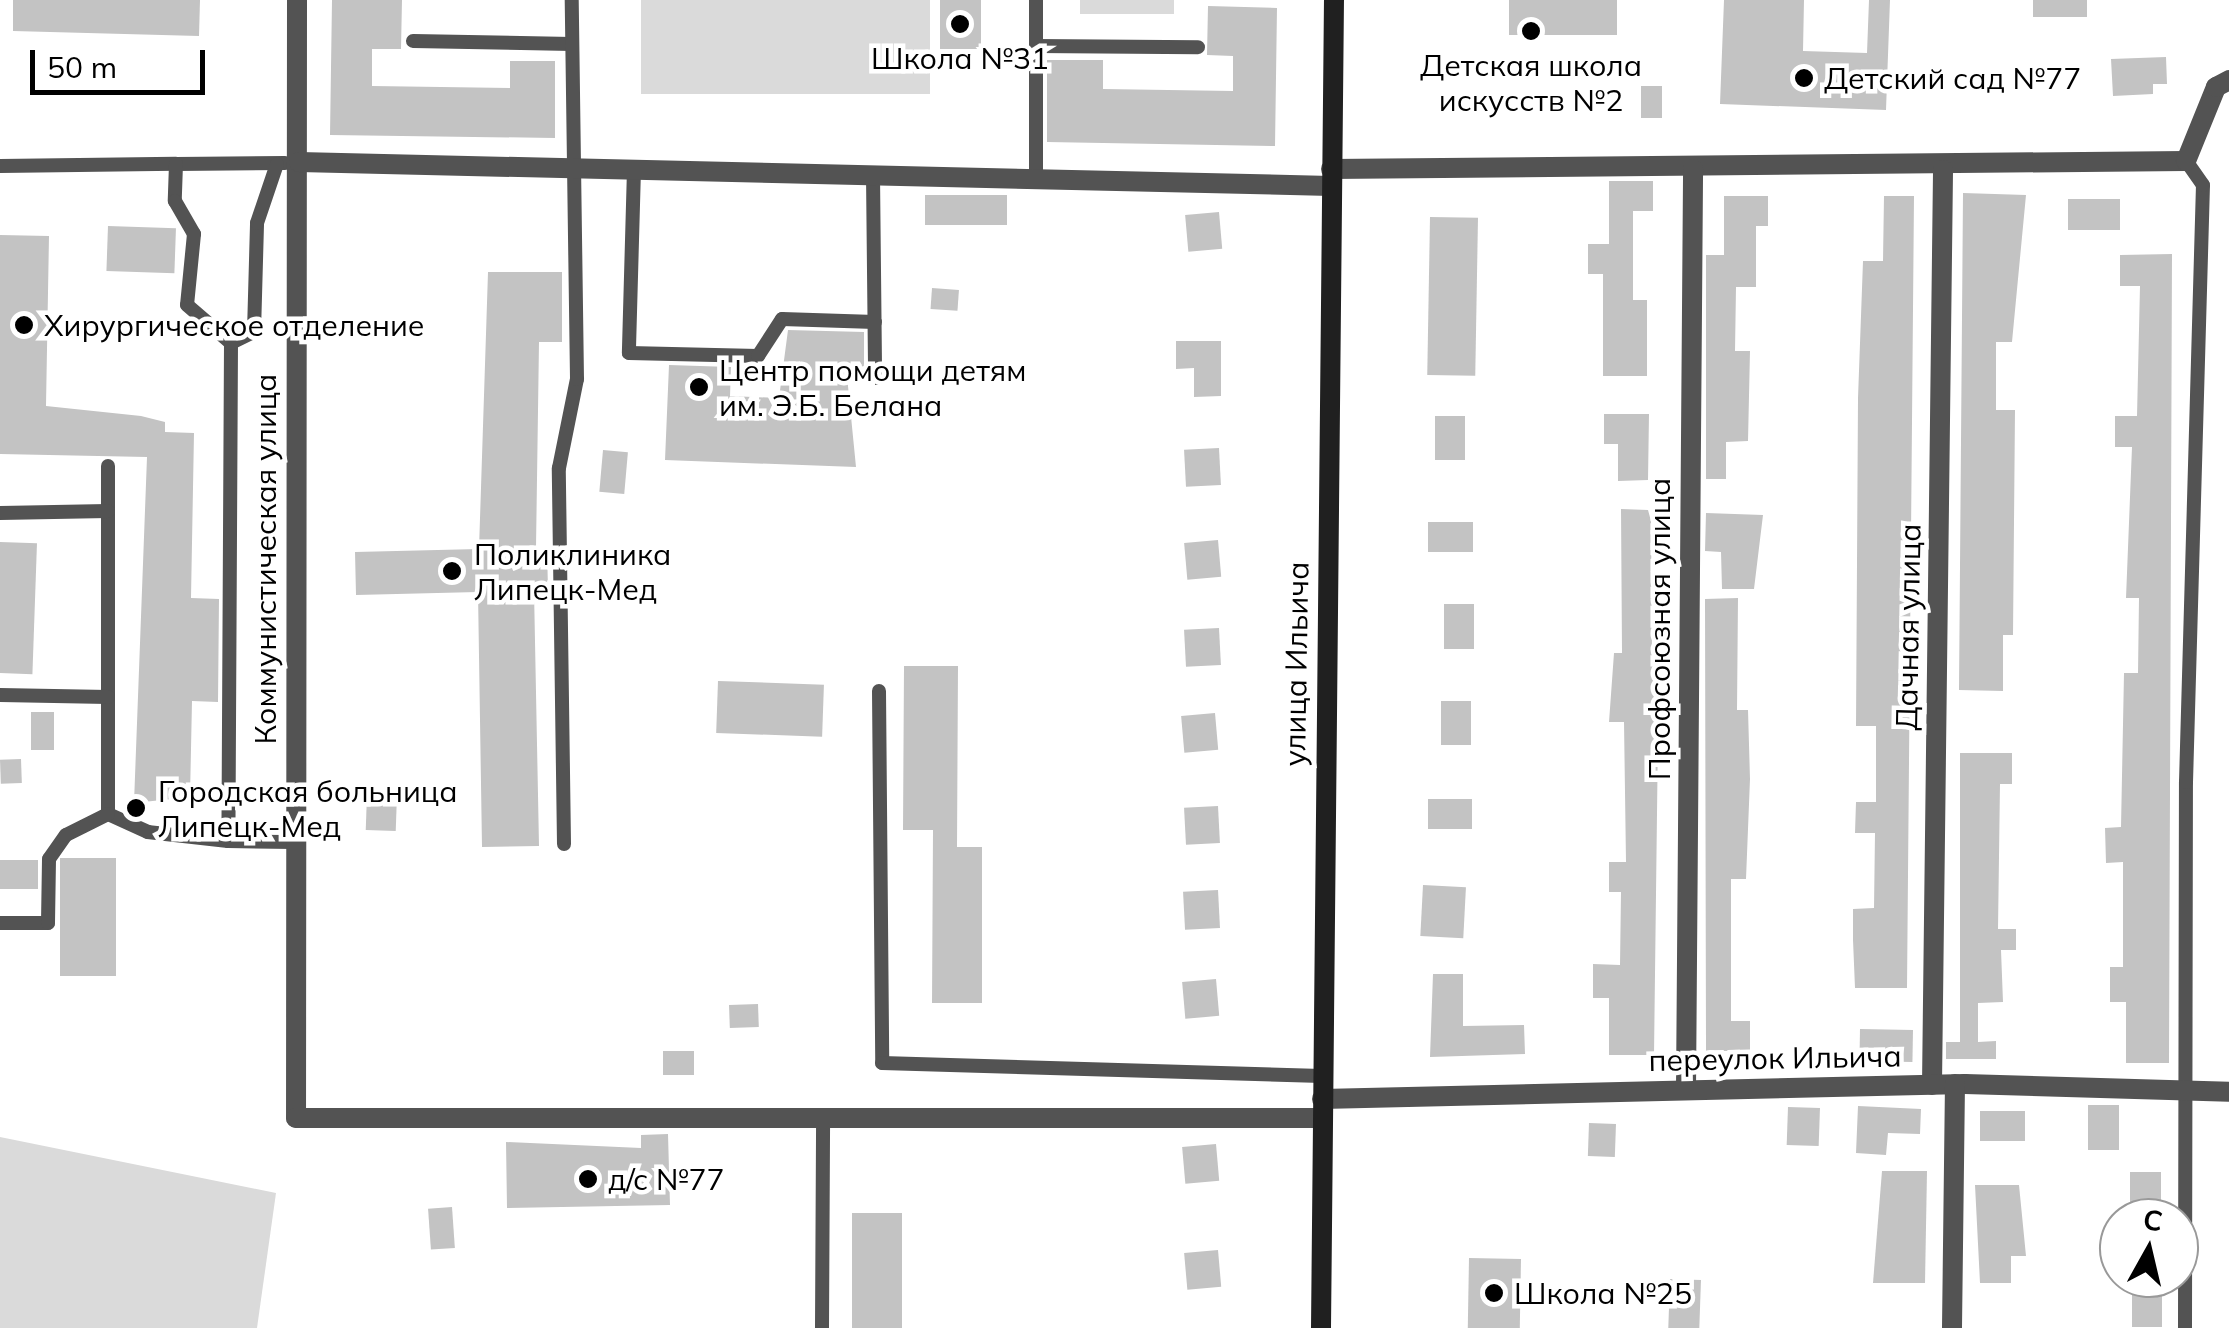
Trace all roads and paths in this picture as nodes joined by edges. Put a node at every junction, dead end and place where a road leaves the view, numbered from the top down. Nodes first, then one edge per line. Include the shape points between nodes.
1 (297, 0) edge
2 (572, 0) edge
3 (1036, 0) edge
4 (1334, 0) edge
5 (413, 41) dead end
6 (572, 44) junction
7 (1036, 46) junction
8 (1198, 48) dead end
9 (2229, 80) edge
10 (2186, 161) junction
11 (298, 162) junction
12 (176, 164) junction
13 (277, 164) junction
14 (0, 166) edge
15 (571, 168) junction
16 (1692, 169) junction
17 (634, 170) junction
18 (1944, 170) junction
19 (873, 175) junction
20 (1331, 177) junction
21 (1036, 179) junction
22 (875, 322) junction
23 (231, 343) junction
24 (875, 378) dead end
25 (108, 466) dead end
26 (108, 511) junction
27 (0, 513) edge
28 (879, 691) dead end
29 (0, 695) edge
30 (108, 698) junction
31 (108, 814) junction
32 (228, 841) junction
33 (293, 842) junction
34 (564, 844) dead end
35 (0, 923) edge
36 (1322, 1076) junction
37 (1932, 1084) junction
38 (1954, 1084) junction
39 (1686, 1090) junction
40 (2189, 1092) junction
41 (2229, 1092) edge
42 (1322, 1108) junction
43 (296, 1118) joint
44 (823, 1118) junction
45 (822, 1328) edge
46 (1321, 1328) edge
47 (1952, 1328) edge
48 (2184, 1328) edge

1 - 11 street, Коммунистическая улица
2 - 6 lane
3 - 7 lane
4 - 20 street, улица Ильича
5 - 6 lane
6 - 15 lane
7 - 8 lane
7 - 21 lane
9 - 10 street via 2216,87
10 - 18 street
10 - 40 lane via 2203,185 2186,782
11 - 13 lane
11 - 15 street
11 - 33 street, Коммунистическая улица
12 - 13 lane
12 - 14 lane
12 - 23 lane via 176,201 194,234 188,305
13 - 23 lane via 257,223 254,332
15 - 17 street
15 - 34 lane via 577,379 559,468
16 - 18 street
16 - 20 street
16 - 39 street, Профсоюзная улица
17 - 19 street
17 - 22 lane via 629,353 758,356 782,319
18 - 37 street, Дачная улица
19 - 21 street
19 - 22 lane
20 - 21 street
20 - 36 street, улица Ильича
22 - 24 lane
23 - 32 lane
25 - 26 lane
26 - 27 lane
26 - 30 lane
28 - 36 lane via 882,1063
29 - 30 lane
30 - 31 lane
31 - 32 lane via 148,832
31 - 35 lane via 66,834 49,859 48,923
32 - 33 lane
33 - 43 street, Коммунистическая улица
36 - 42 street, улица Ильича
37 - 38 street, переулок Ильича
37 - 39 street, переулок Ильича
38 - 40 street, переулок Ильича
38 - 47 street
39 - 42 street, переулок Ильича
40 - 41 street, переулок Ильича
40 - 48 lane
42 - 44 street, переулок Ильича
42 - 46 street, улица Ильича
43 - 44 street, переулок Ильича
44 - 45 lane

